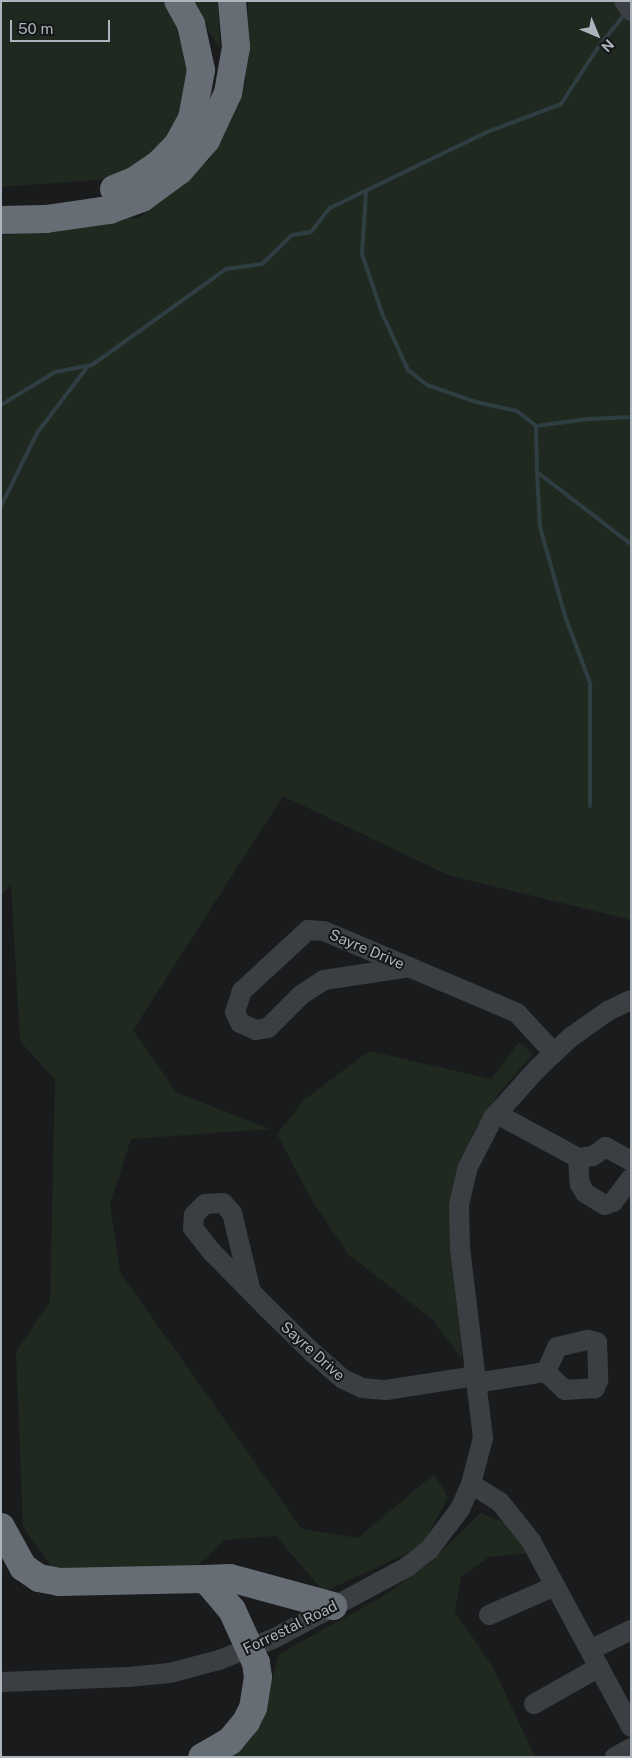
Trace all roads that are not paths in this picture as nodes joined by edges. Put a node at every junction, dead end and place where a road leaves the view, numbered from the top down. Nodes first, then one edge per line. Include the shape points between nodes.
1 (178, 1) edge
2 (232, 1) edge
3 (624, 1) edge
4 (631, 11) edge
5 (1, 202) edge
6 (1, 220) edge
7 (410, 967) junction
8 (631, 1000) edge
9 (554, 1053) junction
10 (497, 1114) junction
11 (578, 1158) junction
12 (631, 1161) edge
13 (631, 1178) edge
14 (251, 1292) dead end
15 (546, 1372) dead end
16 (475, 1379) junction
17 (471, 1484) junction
18 (1, 1527) edge
19 (203, 1579) junction
20 (555, 1586) junction
21 (333, 1606) junction
22 (489, 1615) dead end
23 (631, 1630) edge
24 (249, 1649) junction
25 (594, 1659) junction
26 (1, 1682) edge
27 (534, 1704) dead end
28 (631, 1727) edge
29 (631, 1748) edge
30 (202, 1757) edge
31 (615, 1757) edge

1 - 5 highway via 191,24 201,70 192,119 178,144 159,164 134,181 102,194 59,202
2 - 6 highway via 236,47 228,93 206,140 180,170 142,198 109,210 46,219
3 - 4 street
7 - 7 street, Sayre Drive via 324,931 308,930 242,991 235,1012 240,1023 256,1030 268,1028 301,995 324,980
7 - 9 street, Sayre Drive via 517,1013
8 - 9 street via 608,1011
9 - 10 street
10 - 11 street
10 - 16 street via 467,1169 459,1205
11 - 12 street via 593,1156 606,1147
11 - 13 street via 580,1184 585,1193 605,1205 613,1202
14 - 16 street, Sayre Drive via 312,1353 350,1384 386,1390
15 - 16 street, Sayre Drive
16 - 17 street via 483,1438
17 - 20 street via 493,1496 512,1513
17 - 21 street, Forrestal Road via 446,1531 429,1550 407,1567
18 - 19 highway via 23,1567 39,1578 59,1582
19 - 21 highway via 230,1578
19 - 24 highway via 232,1610
20 - 22 street
20 - 25 street
21 - 24 street, Forrestal Road
23 - 25 street
24 - 26 street, Forrestal Road via 170,1673
24 - 30 highway via 258,1677 253,1708 230,1741
25 - 27 street
25 - 28 street
29 - 31 street

